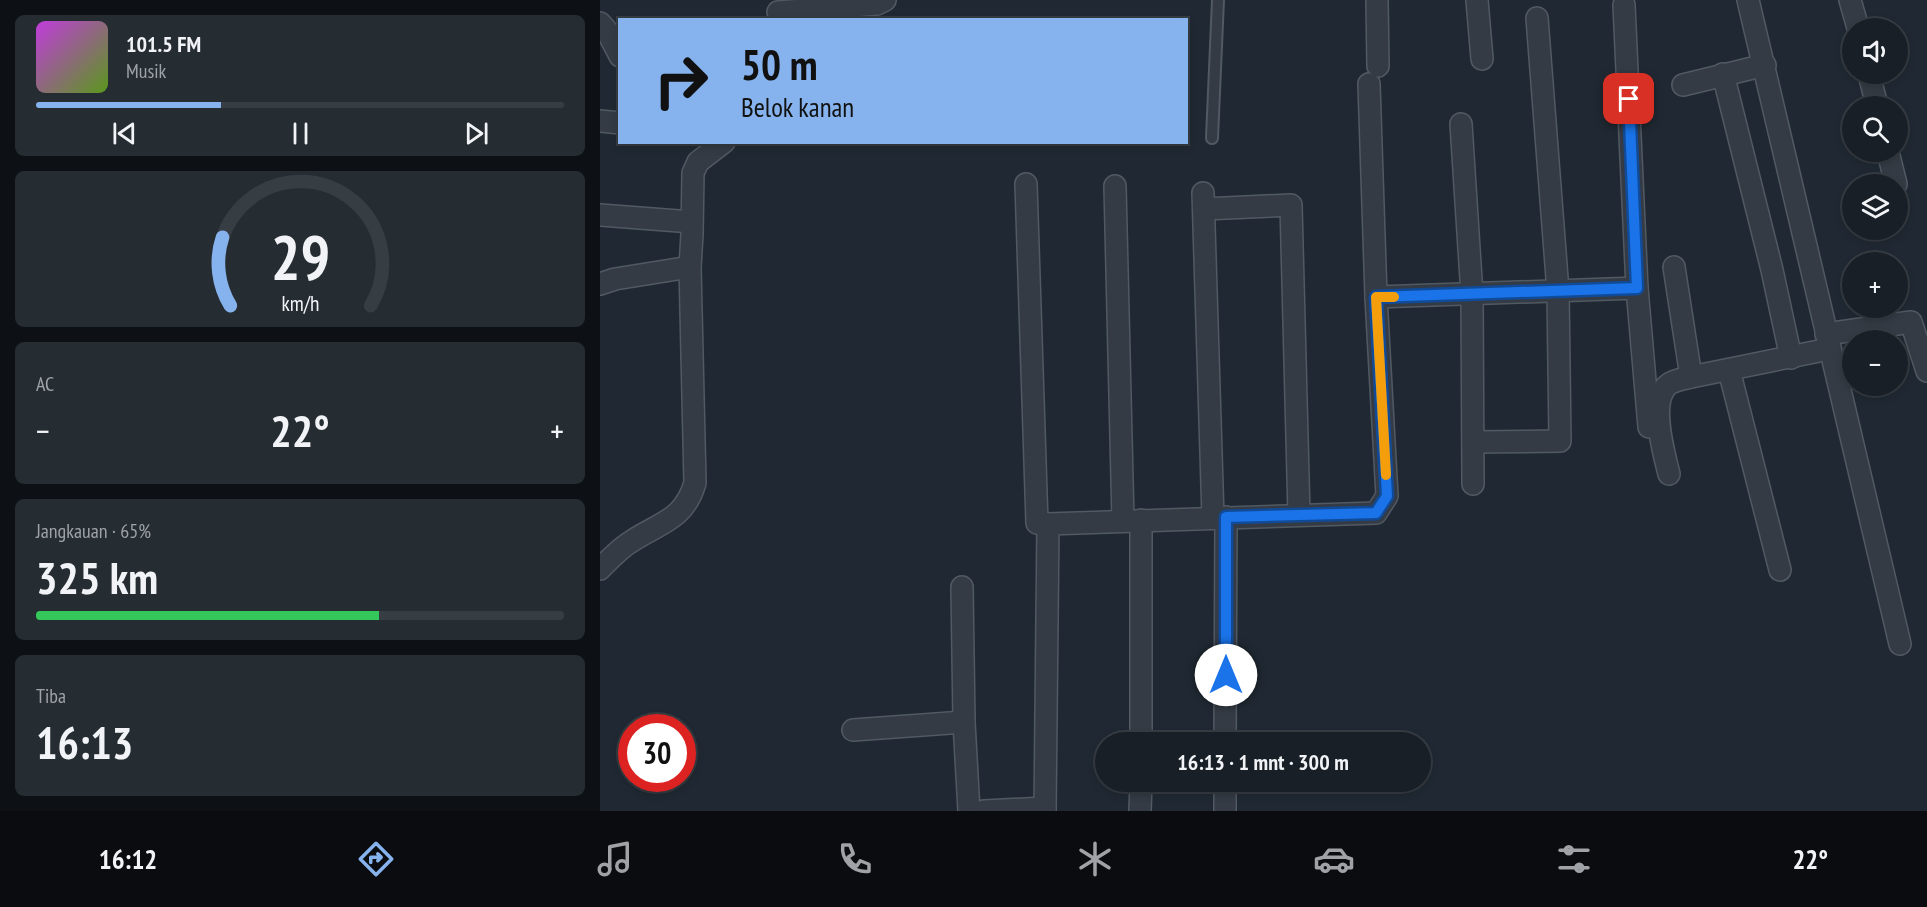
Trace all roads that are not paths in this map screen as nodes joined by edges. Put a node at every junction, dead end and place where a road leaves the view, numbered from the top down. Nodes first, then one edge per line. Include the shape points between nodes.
1 (885, 0) edge
2 (1218, 0) edge
3 (1377, 0) edge
4 (1478, 0) edge
5 (1748, 0) edge
6 (1850, 0) edge
7 (1624, 5) dead end
8 (775, 11) edge
9 (1537, 18) dead end
10 (1855, 18) edge
11 (600, 23) edge
12 (618, 52) edge
13 (1482, 59) dead end
14 (1765, 65) junction
15 (1723, 74) junction
16 (1683, 85) dead end
17 (600, 121) edge
18 (618, 123) edge
19 (1461, 124) dead end
20 (1212, 138) dead end
21 (721, 144) edge
22 (1026, 184) dead end
23 (1115, 186) dead end
24 (600, 215) edge
25 (692, 222) junction
26 (690, 267) junction
27 (1674, 267) dead end
28 (600, 284) edge
29 (1637, 288) junction
30 (1558, 291) junction
31 (1472, 295) junction
32 (1376, 297) junction
33 (1828, 342) junction
34 (1791, 358) junction
35 (1729, 370) junction
36 (1927, 371) edge
37 (1691, 377) junction
38 (1649, 427) dead end
39 (1473, 442) junction
40 (1669, 474) dead end
41 (1473, 484) dead end
42 (1299, 515) junction
43 (1219, 517) junction
44 (1132, 520) junction
45 (1048, 525) junction
46 (600, 569) edge
47 (1780, 570) dead end
48 (962, 587) dead end
49 (1900, 644) dead end
50 (964, 722) junction
51 (853, 730) dead end
52 (1141, 732) edge
53 (1225, 732) edge
54 (1141, 792) edge
55 (1225, 792) edge
56 (1045, 810) edge
57 (969, 811) edge
58 (984, 811) edge
59 (1140, 811) edge
60 (1225, 811) edge

1 - 8 street via 877,4
2 - 20 lane
3 - 32 street via 1373,75
4 - 13 street
5 - 14 street
6 - 10 street
7 - 29 street
9 - 30 street
11 - 12 street
14 - 15 street
14 - 33 street
15 - 16 street
15 - 34 street
17 - 18 street
19 - 31 street
21 - 25 street via 695,168 691,183
22 - 45 street via 1037,524
23 - 44 street
24 - 25 street
25 - 26 street
26 - 28 street
26 - 46 street via 695,483 687,504 678,514 631,541
27 - 37 street
29 - 30 street
29 - 38 street
30 - 31 street
30 - 39 street via 1560,441
31 - 32 street
31 - 39 street
32 - 42 street via 1387,496 1376,513
33 - 34 street
33 - 36 street via 1910,322
33 - 49 street
34 - 35 street
35 - 37 street
35 - 47 street
37 - 40 street via 1669,384 1660,399 1659,422
39 - 41 street
42 - 43 street
42 - 43 street via 1291,205 1203,201
43 - 44 street
43 - 53 street
44 - 45 street
44 - 52 street
45 - 56 street
48 - 50 street
50 - 51 street
50 - 57 street
54 - 59 street
55 - 60 street
56 - 58 street

